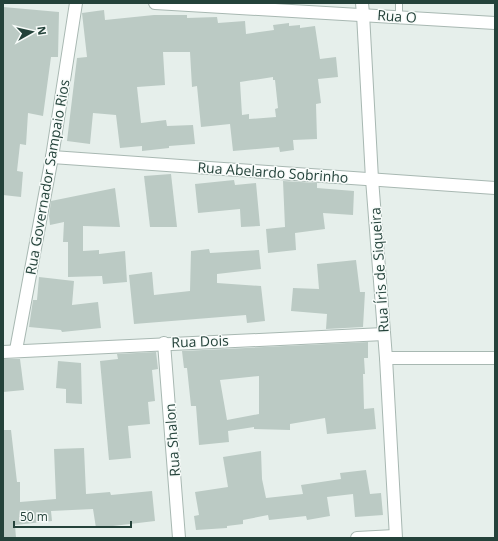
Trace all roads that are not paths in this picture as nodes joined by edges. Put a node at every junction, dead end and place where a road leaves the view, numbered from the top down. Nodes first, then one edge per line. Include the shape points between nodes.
1 (76, 3) edge
2 (154, 3) edge
3 (398, 3) edge
4 (363, 9) edge
5 (399, 16) junction
6 (495, 23) edge
7 (52, 157) junction
8 (372, 180) junction
9 (495, 188) edge
10 (384, 334) junction
11 (164, 343) junction
12 (16, 350) junction
13 (3, 352) edge
14 (386, 358) junction
15 (495, 358) edge
16 (396, 537) edge
17 (179, 538) edge
18 (357, 538) edge

1 - 7 street, Rua Governador Sampaio Rios
2 - 4 street, Rua O
3 - 5 lane
4 - 5 street, Rua O
4 - 8 street, Rua Íris de Siqueira
5 - 6 street, Rua O
7 - 8 street, Rua Abelardo Sobrinho
7 - 12 street, Rua Governador Sampaio Rios
8 - 9 street, Rua Abelardo Sobrinho
8 - 10 street, Rua Íris de Siqueira
10 - 11 street, Rua Dois
10 - 14 street, Rua Íris de Siqueira
11 - 12 street, Rua Dois
11 - 17 street, Rua Shalon
12 - 13 street, Rua Dois
14 - 15 street
14 - 16 street, Rua Íris de Siqueira
16 - 18 street

